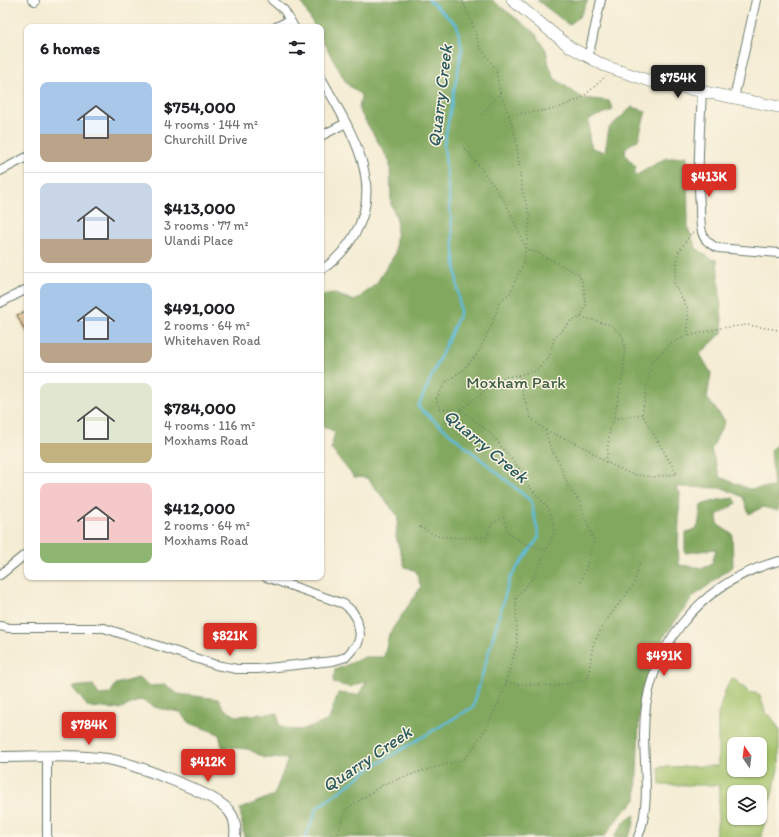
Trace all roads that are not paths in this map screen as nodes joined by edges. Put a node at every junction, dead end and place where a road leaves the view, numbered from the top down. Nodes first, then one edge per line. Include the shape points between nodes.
1 (272, 0) edge
2 (512, 0) edge
3 (602, 0) edge
4 (756, 0) edge
5 (292, 23) edge
6 (588, 58) junction
7 (324, 83) edge
8 (702, 92) junction
9 (734, 98) junction
10 (779, 107) edge
11 (346, 123) junction
12 (324, 134) edge
13 (24, 159) edge
14 (0, 171) edge
15 (779, 253) edge
16 (324, 268) edge
17 (24, 291) edge
18 (0, 303) edge
19 (24, 555) edge
20 (779, 561) edge
21 (0, 575) edge
22 (275, 580) edge
23 (0, 626) edge
24 (0, 757) edge
25 (47, 757) junction
26 (47, 837) edge
27 (236, 837) edge
28 (638, 837) edge

1 - 5 street via 284,10
2 - 6 main road via 570,47
3 - 6 street
4 - 9 street
6 - 8 main road via 650,81
7 - 11 street
8 - 9 main road
8 - 15 street via 698,176 702,232 705,239 710,245 718,248
9 - 10 main road
11 - 12 street
11 - 16 street via 366,172 367,192 358,229 338,257
13 - 14 street
17 - 18 street
19 - 21 street
20 - 28 street via 748,572 711,594 684,620 666,647 654,676 646,707 645,804
22 - 23 street via 344,604 352,611 357,619 360,635 353,650 333,661 237,669 216,665 104,628
24 - 25 street
25 - 26 street
25 - 27 street via 116,760 207,795 221,802 229,810 234,819

